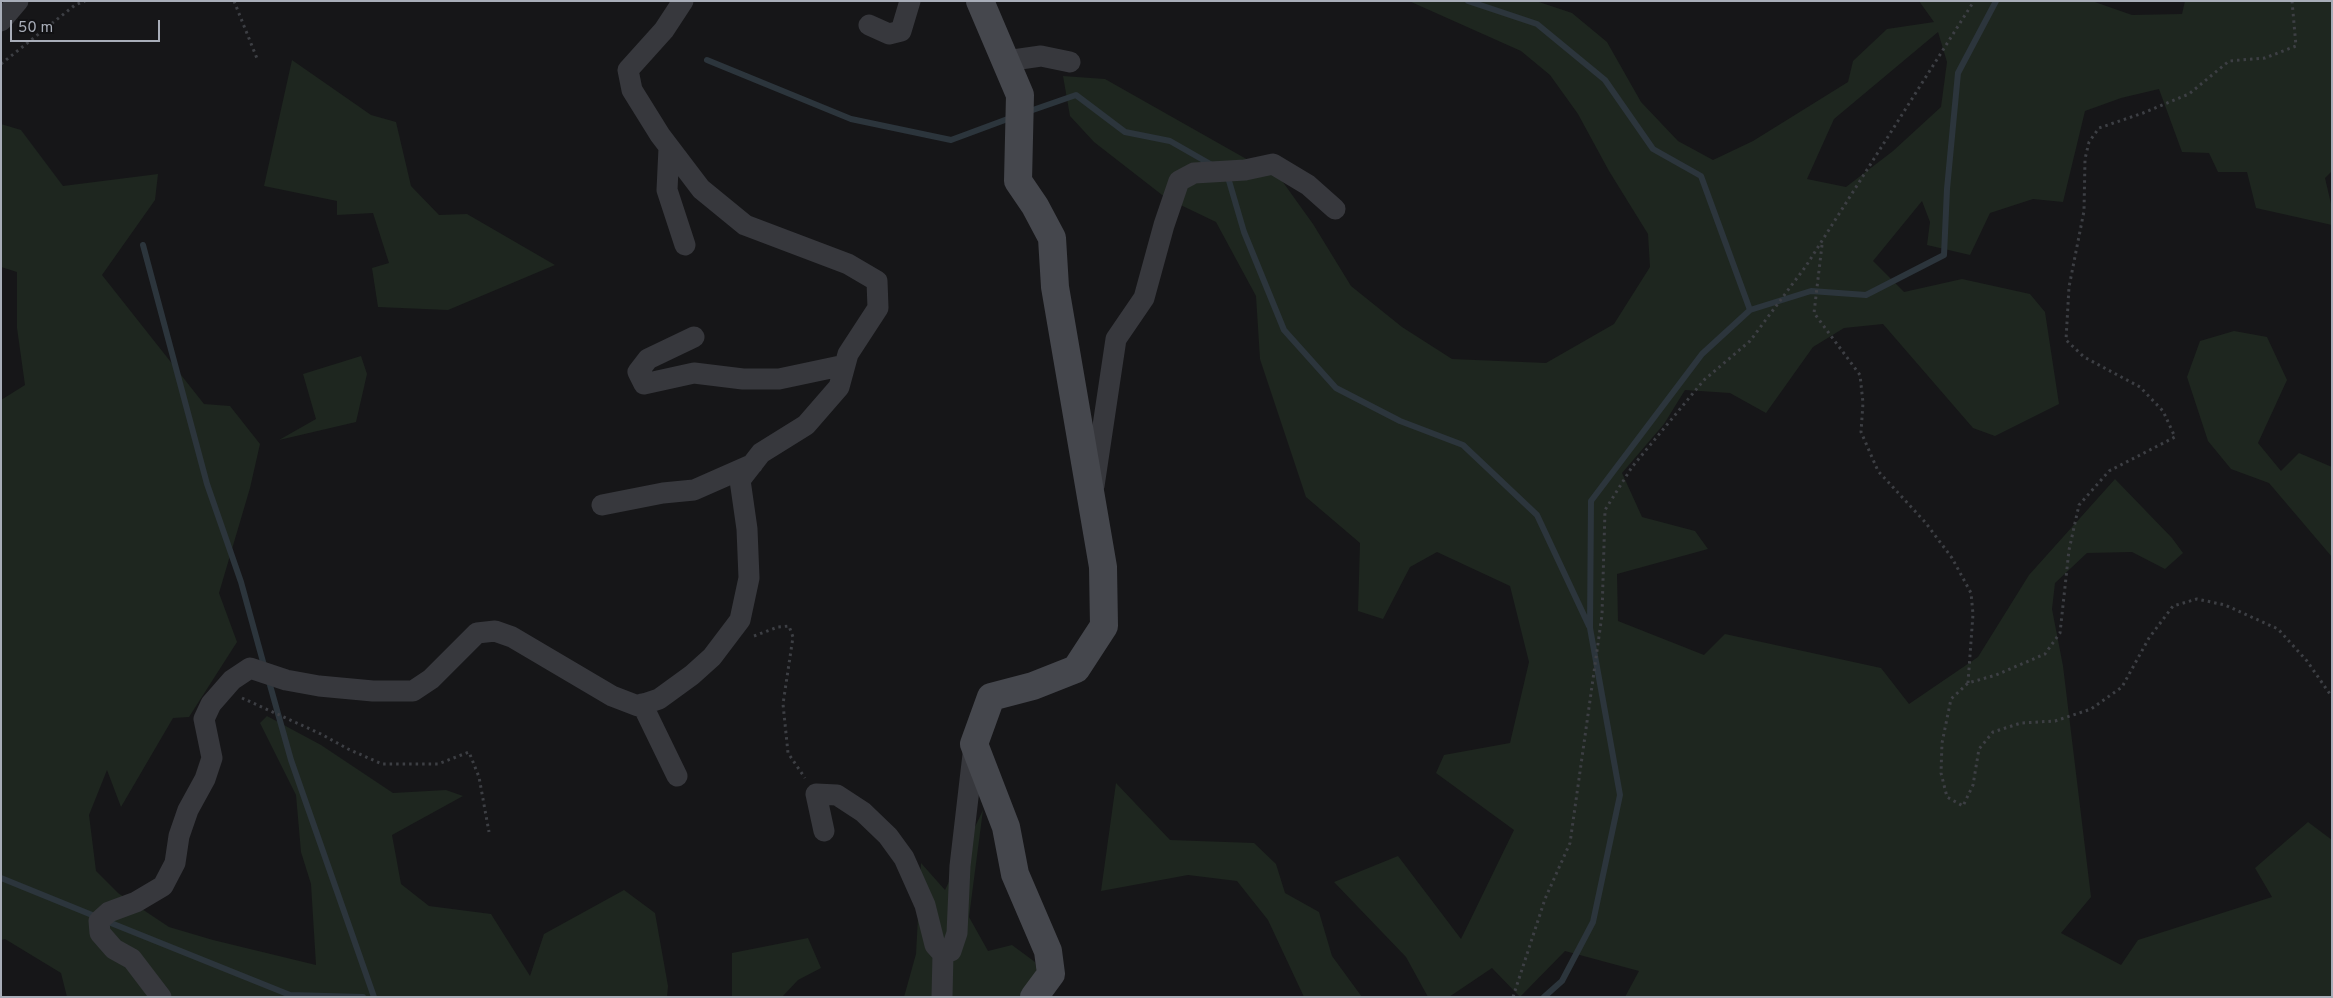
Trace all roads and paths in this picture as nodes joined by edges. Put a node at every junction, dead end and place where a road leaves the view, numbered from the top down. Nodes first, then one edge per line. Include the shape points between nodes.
1 (18, 1) edge
2 (85, 1) edge
3 (234, 1) edge
4 (683, 1) edge
5 (910, 1) edge
6 (980, 1) edge
7 (1974, 1) edge
8 (2292, 1) edge
9 (1, 22) edge
10 (869, 25) dead end
11 (258, 60) dead end
12 (1006, 61) junction
13 (1070, 62) dead end
14 (1, 64) edge
15 (669, 148) junction
16 (1335, 209) dead end
17 (1822, 242) junction
18 (685, 245) dead end
19 (694, 337) dead end
20 (845, 365) junction
21 (753, 464) junction
22 (1092, 501) junction
23 (602, 505) dead end
24 (726, 639) junction
25 (1968, 683) junction
26 (219, 696) junction
27 (2332, 697) edge
28 (642, 704) junction
29 (974, 744) junction
30 (677, 776) dead end
31 (816, 794) junction
32 (824, 831) dead end
33 (489, 832) dead end
34 (943, 954) junction
35 (161, 997) edge
36 (942, 997) edge
37 (1034, 997) edge
38 (1513, 997) edge

1 - 9 street
2 - 14 path via 75,5
3 - 11 path
4 - 15 street via 664,30 628,70 632,90
5 - 10 street via 901,31 889,34
6 - 12 street
7 - 17 path
8 - 25 path via 2296,46 2265,58 2229,61 2189,94 2099,128 2089,142 2085,159 2084,211 2069,287 2066,340 2084,356 2140,387 2163,411 2175,437 2109,471 2079,506 2069,550 2060,633 2045,654 1996,676
12 - 13 street via 1042,56
12 - 22 street via 1020,95 1018,181 1052,238 1055,287
15 - 18 street via 667,190
15 - 20 street via 701,189 745,225 848,264 877,281 878,308 848,354
16 - 22 street via 1308,186 1273,164 1245,170 1194,173 1179,181 1144,298 1116,339
17 - 25 path via 1814,313 1860,375 1863,403 1861,432 1878,471 1925,522 1952,558 1970,593 1973,614
17 - 38 path via 1750,341 1704,380 1632,467 1605,510 1602,615 1570,843 1544,899
19 - 20 street via 648,359 638,372 644,384 694,373 778,379
20 - 21 street via 839,386 806,424 761,453
21 - 23 street via 694,490
21 - 24 street via 740,480 749,578 740,620
22 - 29 street via 1103,567 1104,626 1076,669 1033,686 991,697
24 - 28 street via 692,675 659,699
24 - 31 path via 789,626 793,636 783,704 788,753
25 - 27 path via 1951,699 1942,743 1941,773 1946,797 1963,806 1973,785 1979,749 1993,732 2021,723 2055,721 2091,709 2122,687 2149,638 2174,606 2197,599 2225,605 2278,629 2307,661
26 - 28 street via 232,680 250,668 286,680 319,686 413,691 431,679 477,633 495,631 512,637 612,696 638,706
26 - 33 path via 243,698 382,764 438,764 468,752 479,777
26 - 35 street via 204,718 212,758 188,810 179,836 175,863 163,886 136,902 109,912 99,921 100,933 114,949 132,959
28 - 30 street
29 - 34 street via 960,866 957,933 951,951
29 - 37 street via 1006,827 1015,874 1048,951 1051,974
31 - 32 street
31 - 34 street via 837,795 863,812 888,836 904,858 925,905 935,945
34 - 36 street

